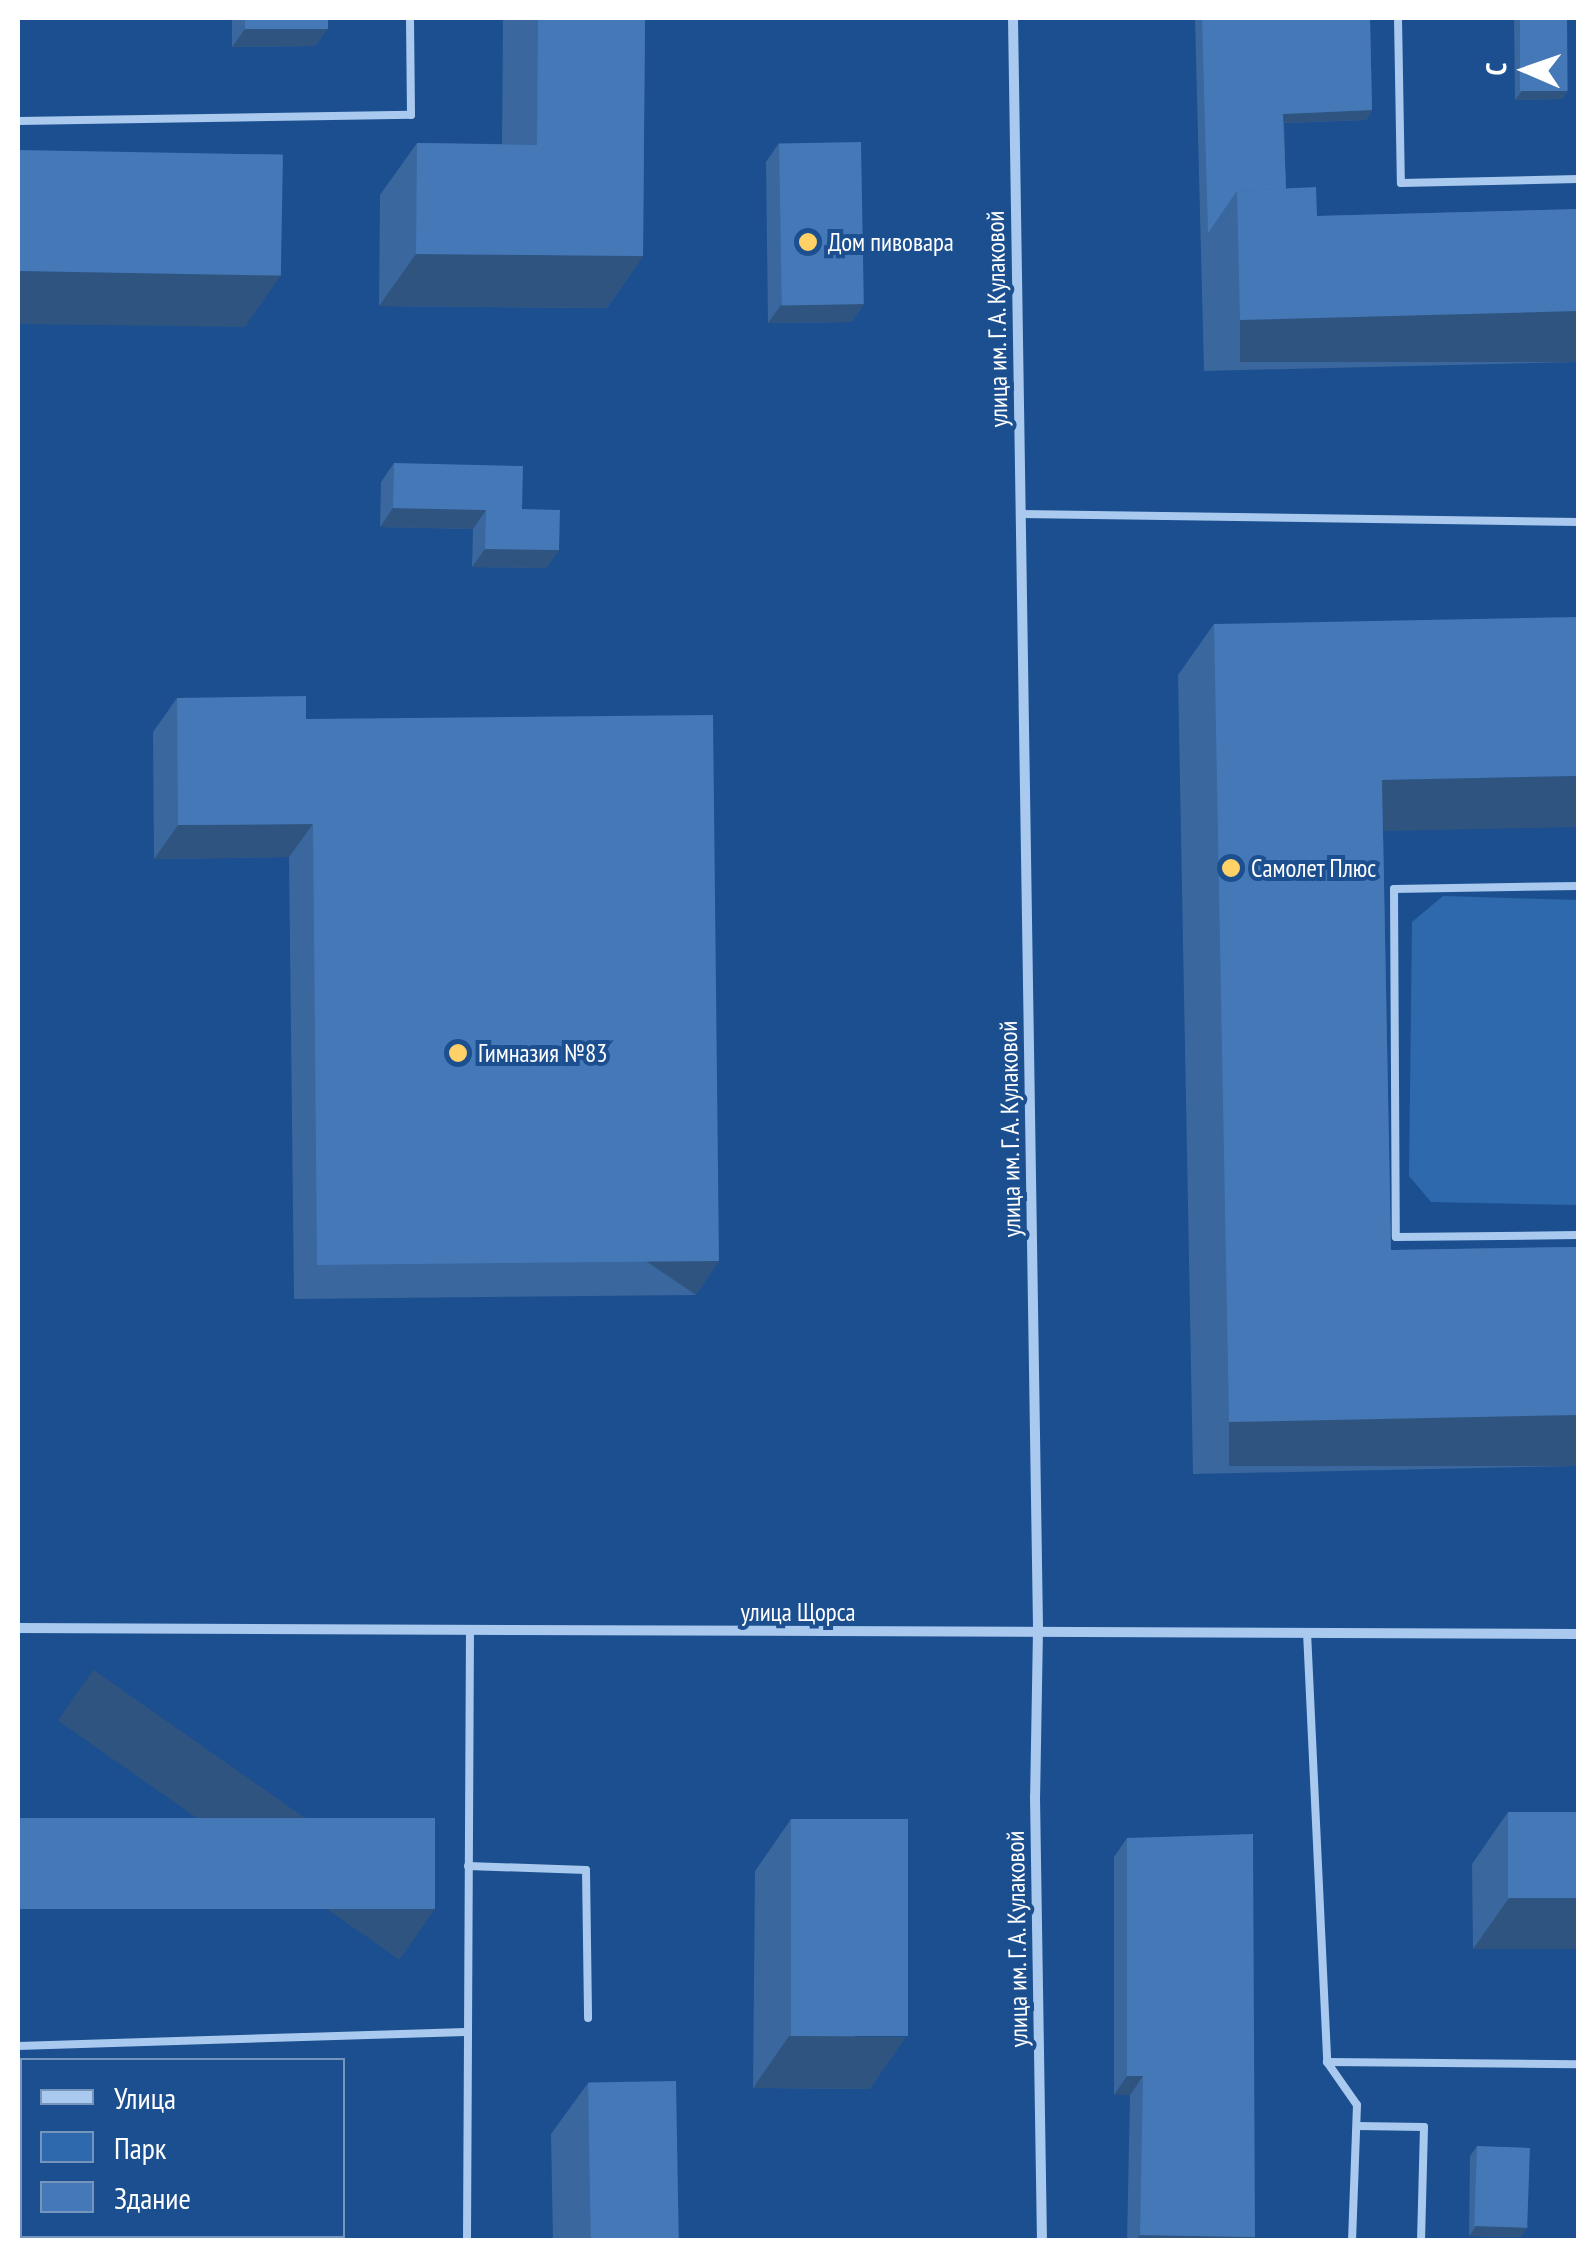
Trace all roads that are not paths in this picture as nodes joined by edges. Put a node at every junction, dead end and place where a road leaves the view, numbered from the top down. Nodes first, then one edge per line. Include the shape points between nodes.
1 (410, 18) edge
2 (1013, 18) edge
3 (1398, 18) edge
4 (18, 121) edge
5 (1578, 179) edge
6 (1020, 514) junction
7 (1578, 522) edge
8 (1578, 886) edge
9 (1578, 1235) edge
10 (18, 1628) edge
11 (470, 1630) junction
12 (1038, 1630) junction
13 (1307, 1632) junction
14 (1578, 1634) edge
15 (468, 1866) junction
16 (588, 2018) dead end
17 (466, 2032) junction
18 (18, 2046) edge
19 (1327, 2062) junction
20 (1578, 2064) edge
21 (1357, 2126) junction
22 (467, 2240) edge
23 (1042, 2240) edge
24 (1352, 2240) edge
25 (1422, 2240) edge

1 - 4 lane via 410,114
2 - 6 street, улица им. Г. А. Кулаковой
3 - 5 lane via 1401,183
6 - 7 lane
6 - 12 street, улица им. Г. А. Кулаковой
8 - 9 lane via 1394,888 1396,1237
10 - 11 street, улица Щорса
11 - 12 street, улица Щорса
11 - 15 lane
12 - 13 street, улица Щорса
12 - 23 street, улица им. Г. А. Кулаковой
13 - 14 street, улица Щорса
13 - 19 lane
15 - 16 lane via 586,1870
15 - 17 lane
17 - 18 lane
17 - 22 lane
19 - 20 lane
19 - 21 lane via 1357,2105
21 - 24 lane
21 - 25 lane via 1424,2128

